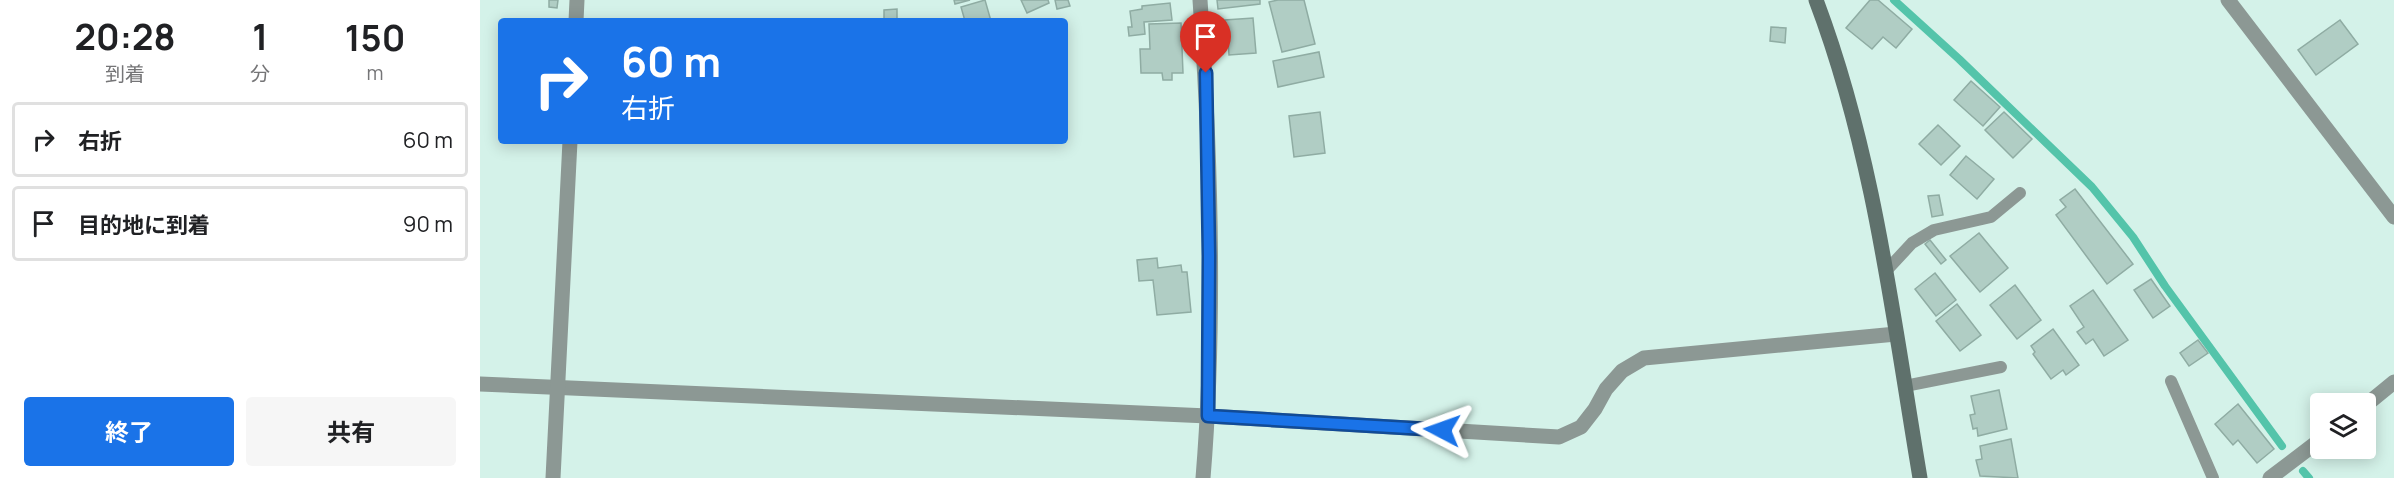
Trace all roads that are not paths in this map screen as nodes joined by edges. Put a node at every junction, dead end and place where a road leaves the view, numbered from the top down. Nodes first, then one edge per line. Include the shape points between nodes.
1 (577, 0) edge
2 (1200, 0) edge
3 (1816, 0) edge
4 (2228, 0) edge
5 (576, 18) edge
6 (570, 144) edge
7 (2020, 193) dead end
8 (2394, 217) edge
9 (1887, 270) junction
10 (1896, 334) junction
11 (2001, 367) dead end
12 (2171, 381) dead end
13 (2394, 382) edge
14 (480, 384) edge
15 (1905, 386) junction
16 (559, 387) junction
17 (2376, 397) edge
18 (1208, 416) junction
19 (2310, 448) edge
20 (553, 478) edge
21 (1203, 478) edge
22 (1920, 478) edge
23 (2213, 478) edge
24 (2270, 478) edge

1 - 5 street
2 - 18 street via 1208,107
3 - 9 main road via 1848,95
4 - 8 street
6 - 16 street
7 - 9 lane via 1990,217 1934,230 1912,243
9 - 10 main road
10 - 15 main road
10 - 18 street via 1644,358 1622,371 1581,427 1559,437
11 - 15 lane
12 - 23 lane
13 - 17 street
14 - 16 street
15 - 22 main road
16 - 18 street
16 - 20 street
18 - 21 street
19 - 24 street

